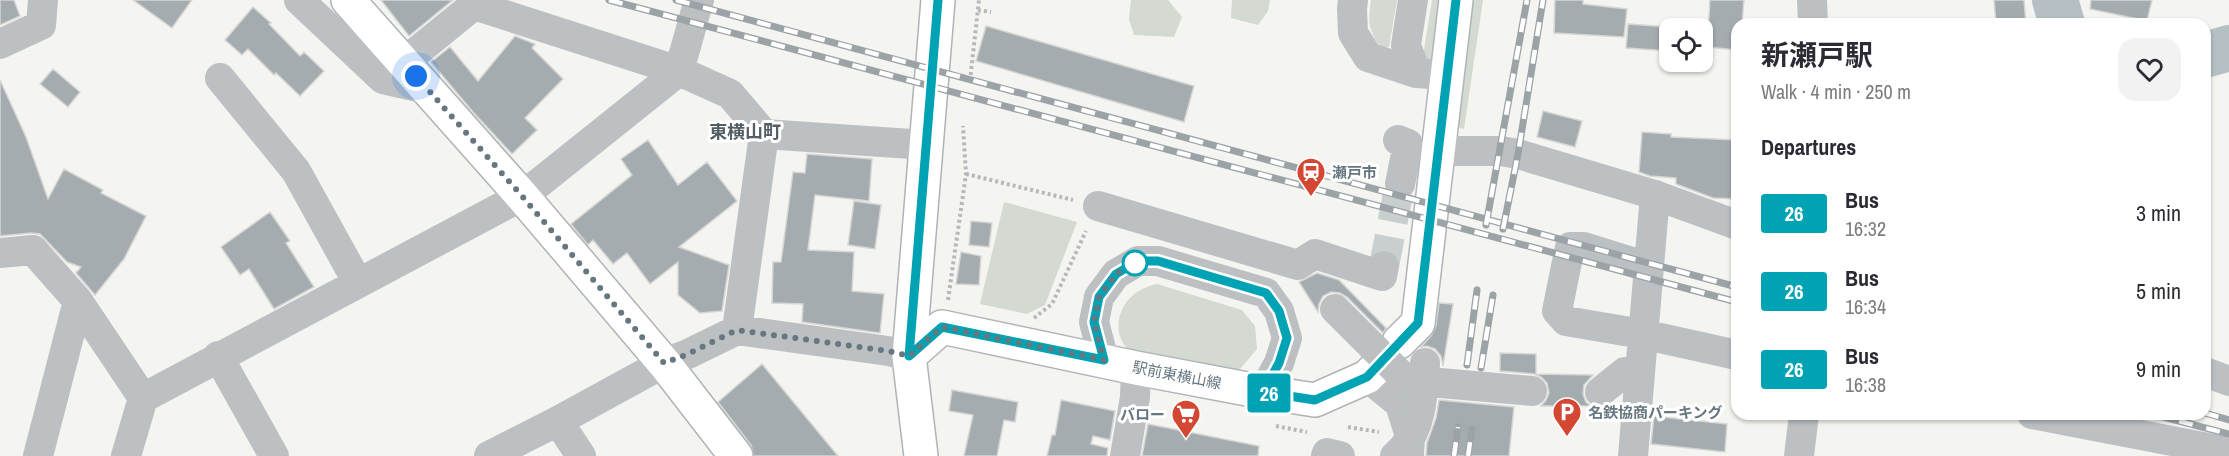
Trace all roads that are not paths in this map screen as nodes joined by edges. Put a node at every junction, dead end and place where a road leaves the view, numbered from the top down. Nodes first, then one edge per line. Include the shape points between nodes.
1 (43, 0) edge
2 (300, 0) edge
3 (348, 0) edge
4 (699, 0) edge
5 (1353, 0) edge
6 (1413, 0) edge
7 (1456, 0) edge
8 (1812, 0) edge
9 (934, 1) edge
10 (1813, 18) edge
11 (0, 44) edge
12 (404, 62) junction
13 (679, 71) junction
14 (1431, 74) junction
15 (220, 78) dead end
16 (427, 89) junction
17 (764, 134) junction
18 (1398, 140) dead end
19 (926, 145) junction
20 (1438, 151) junction
21 (1400, 184) tunnel mouth
22 (1655, 195) junction
23 (522, 196) junction
24 (1098, 206) road end
25 (1731, 223) edge
26 (0, 253) edge
27 (1384, 266) dead end
28 (1648, 267) junction
29 (358, 283) junction
30 (78, 301) junction
31 (1335, 309) dead end
32 (737, 330) junction
33 (1642, 334) junction
34 (1400, 342) dead end
35 (1731, 354) edge
36 (218, 356) junction
37 (909, 356) junction
38 (1104, 360) junction
39 (664, 363) junction
40 (1136, 368) junction
41 (1372, 372) joint
42 (1424, 372) junction
43 (1639, 373) junction
44 (2211, 374) edge
45 (2229, 381) edge
46 (1532, 391) dead end
47 (1263, 392) junction
48 (1600, 392) dead end
49 (143, 398) junction
50 (1803, 420) edge
51 (2063, 420) edge
52 (558, 421) junction
53 (2229, 452) edge
54 (38, 456) edge
55 (126, 456) edge
56 (274, 456) edge
57 (489, 456) edge
58 (581, 456) edge
59 (736, 456) edge
60 (921, 456) edge
61 (1125, 456) edge
62 (1395, 456) edge
63 (1409, 456) edge
64 (1633, 456) edge
65 (1799, 456) edge

1 - 11 street via 41,25
2 - 16 street via 383,79
3 - 12 street
4 - 13 street
5 - 14 street via 1353,33 1368,57
6 - 14 street via 1406,45
7 - 14 street
8 - 10 street
9 - 19 street
12 - 13 street via 474,5
12 - 16 street
13 - 17 street via 730,94
13 - 23 street
14 - 20 street
15 - 29 street via 296,171
16 - 23 street
17 - 19 street
17 - 32 street
18 - 21 street via 1408,144
19 - 37 street
20 - 22 street via 1518,154
20 - 34 street via 1418,323
22 - 25 street
22 - 28 street
23 - 29 street
23 - 39 street
24 - 27 street via 1302,269 1315,254 1382,276
26 - 30 street via 33,250
28 - 33 street
28 - 33 street via 1584,247 1570,247 1557,311 1566,321
29 - 36 street
30 - 49 street
30 - 54 street
31 - 42 street, bridge via 1407,380
32 - 37 street
32 - 39 street
33 - 35 street
33 - 43 street
36 - 49 street
36 - 56 street
37 - 38 street, 駅前東横山線 via 942,327
37 - 60 street
38 - 40 street, 駅前東横山線
38 - 47 street via 1094,322 1099,297 1116,274 1138,261 1158,261 1266,293 1279,311 1287,338
39 - 52 street
39 - 59 street
40 - 47 street, 駅前東横山線
40 - 61 street
41 - 47 street, 駅前東横山線 via 1315,400
41 - 63 street via 1400,404 1410,436
42 - 46 street, bridge
42 - 62 street, bridge via 1418,424
43 - 48 street via 1625,372
43 - 64 street
44 - 45 street
49 - 55 street
50 - 65 street
51 - 53 street
52 - 57 street
52 - 58 street

